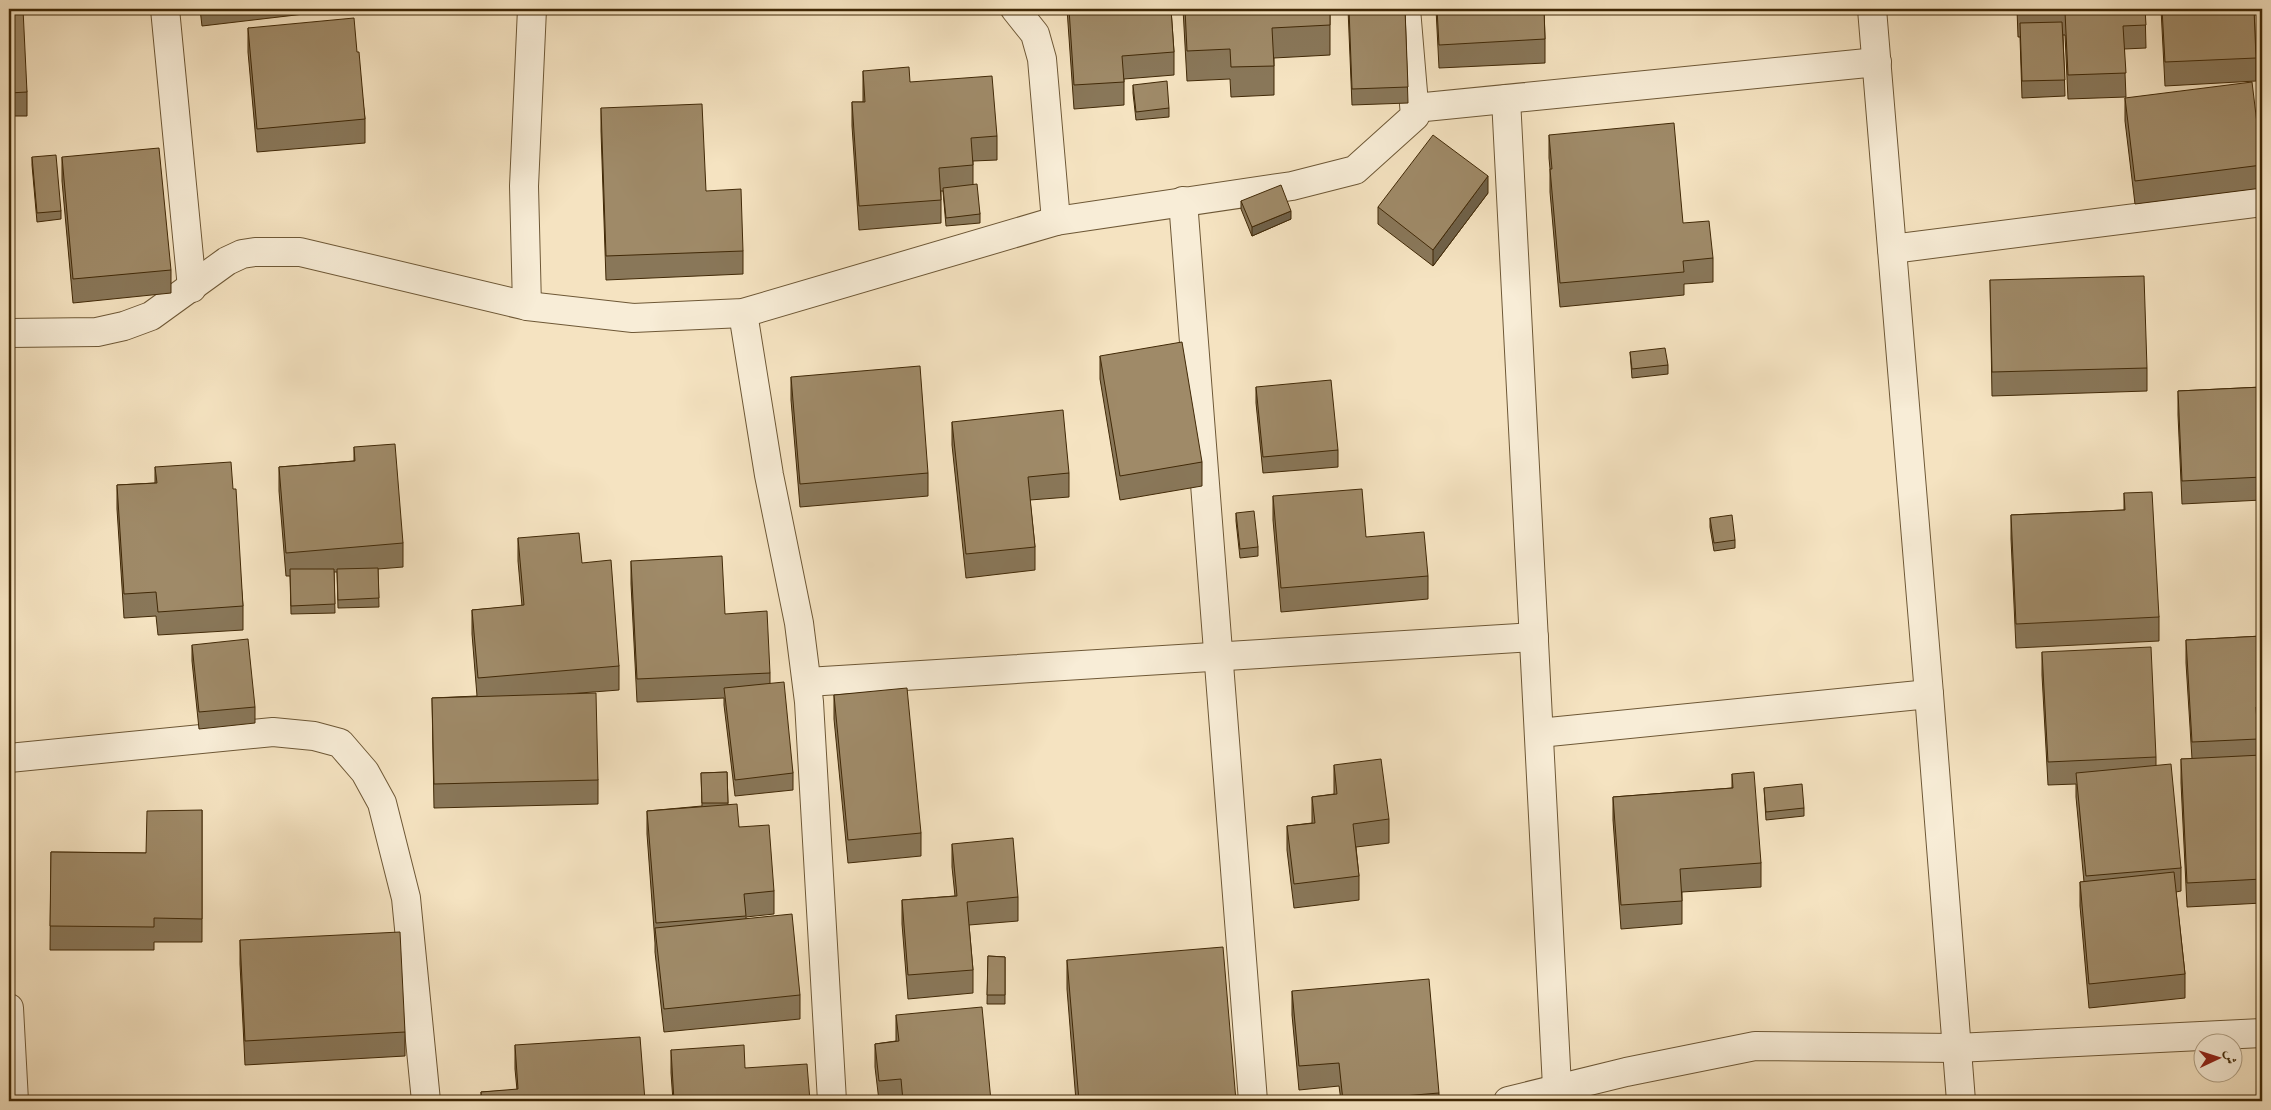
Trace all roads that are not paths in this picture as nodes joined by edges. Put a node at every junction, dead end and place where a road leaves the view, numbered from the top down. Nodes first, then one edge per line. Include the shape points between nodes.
1 (165, 9) edge
2 (532, 9) edge
3 (1015, 9) edge
4 (1406, 9) edge
5 (1872, 9) edge
6 (1877, 62) junction
7 (1506, 99) junction
8 (1415, 108) junction
9 (1183, 201) junction
10 (2262, 202) edge
11 (1056, 221) junction
12 (1892, 249) junction
13 (192, 288) junction
14 (528, 306) junction
15 (743, 313) junction
16 (9, 333) edge
17 (1534, 636) junction
18 (1218, 656) junction
19 (807, 682) junction
20 (1930, 694) junction
21 (1539, 733) junction
22 (9, 758) edge
23 (9, 1008) edge
24 (2262, 1033) edge
25 (1956, 1048) junction
26 (1557, 1088) junction
27 (14, 1101) edge
28 (426, 1101) edge
29 (832, 1101) edge
30 (1253, 1101) edge
31 (1508, 1101) edge
32 (1961, 1101) edge

1 - 13 street
2 - 14 street via 524,186
3 - 11 street via 1035,34 1042,59
4 - 8 street
5 - 6 street
6 - 7 street
6 - 12 street
7 - 8 street
7 - 17 street
8 - 9 street via 1416,116 1356,170 1292,186
9 - 11 street
9 - 18 street
10 - 12 street
11 - 15 street
12 - 20 street
13 - 14 street via 242,254 300,252
13 - 16 street via 151,316 124,326 97,332
14 - 15 street via 633,318
15 - 19 street
17 - 18 street
17 - 21 street
18 - 19 street
18 - 30 street
19 - 29 street
20 - 21 street
20 - 25 street
21 - 26 street
22 - 28 street via 274,732 314,736 340,743 365,772 382,803 406,898
23 - 27 street
24 - 25 street
25 - 26 street via 1755,1046
25 - 32 street
26 - 31 street

